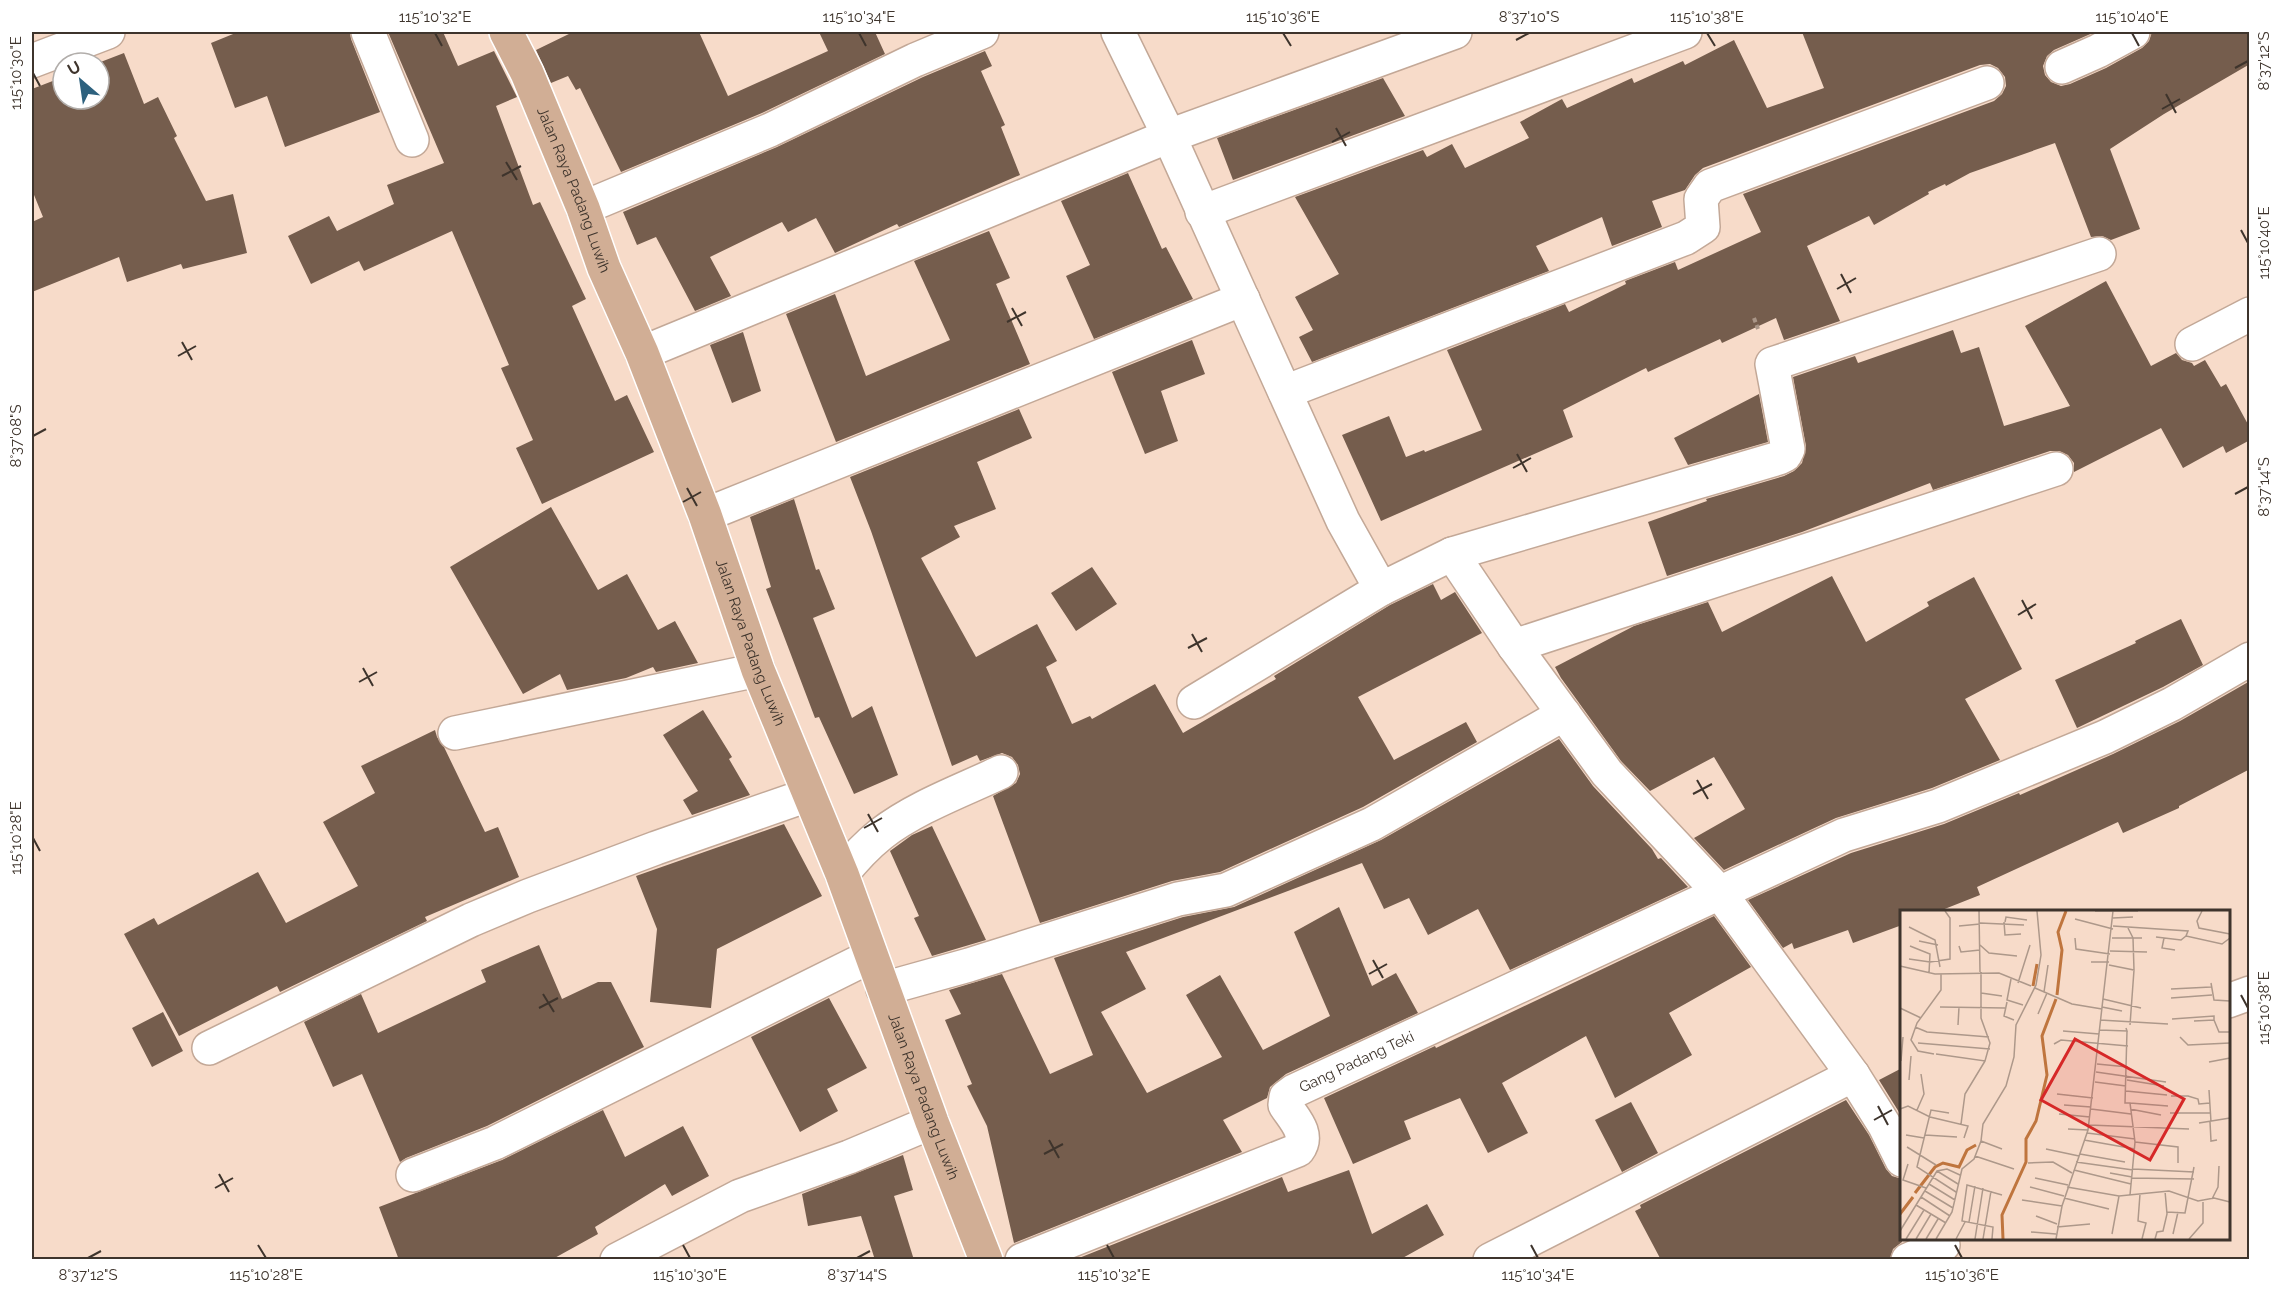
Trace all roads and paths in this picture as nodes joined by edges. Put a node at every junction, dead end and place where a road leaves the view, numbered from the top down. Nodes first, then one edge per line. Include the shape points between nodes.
1 (108, 32) edge
2 (368, 32) edge
3 (506, 32) edge
4 (982, 32) edge
5 (1118, 32) edge
6 (1455, 32) edge
7 (1685, 32) edge
8 (2133, 32) edge
9 (32, 61) edge
10 (2062, 68) dead end
11 (1987, 83) dead end
12 (1169, 136) junction
13 (412, 140) dead end
14 (582, 208) junction
15 (1202, 212) junction
16 (2099, 254) dead end
17 (1243, 299) junction
18 (2250, 314) edge
19 (2192, 344) dead end
20 (642, 353) junction
21 (1285, 392) junction
22 (2056, 470) dead end
23 (705, 515) junction
24 (1452, 554) junction
25 (1381, 589) junction
26 (1514, 646) junction
27 (2250, 658) edge
28 (758, 670) junction
29 (1194, 702) dead end
30 (1564, 714) junction
31 (455, 733) dead end
32 (1001, 772) dead end
33 (808, 795) junction
34 (842, 874) junction
35 (1720, 893) junction
36 (871, 956) junction
37 (883, 989) junction
38 (2250, 993) edge
39 (2230, 1001) edge
40 (209, 1048) dead end
41 (1853, 1075) junction
42 (932, 1122) junction
43 (1893, 1123) edge
44 (1900, 1152) edge
45 (413, 1175) dead end
46 (1945, 1248) edge
47 (617, 1260) edge
48 (986, 1260) edge
49 (1022, 1260) edge
50 (1490, 1260) edge
51 (1908, 1260) edge

1 - 9 street
2 - 13 street
3 - 14 main road, Jalan Raya Padang Luwih via 527,73
4 - 14 street via 770,130
5 - 12 street
6 - 12 street
7 - 15 street
8 - 10 street
11 - 21 street via 1710,186 1701,199 1703,227 1686,238
12 - 15 street
12 - 20 street
14 - 20 main road, Jalan Raya Padang Luwih
15 - 17 street
16 - 24 street via 1772,364 1788,448 1779,458
17 - 21 street
17 - 23 street
18 - 19 street
20 - 23 main road, Jalan Raya Padang Luwih
21 - 25 street via 1343,521
22 - 26 street
23 - 28 main road, Jalan Raya Padang Luwih
24 - 25 street
24 - 26 street
25 - 29 street
26 - 30 street
27 - 35 street via 2172,704 2105,737 1938,806 1844,835
28 - 31 street
28 - 33 main road, Jalan Raya Padang Luwih
30 - 35 street via 1607,773
30 - 37 street via 1372,824 1226,890 1178,899
32 - 34 street via 898,823 860,853
33 - 34 main road, Jalan Raya Padang Luwih
33 - 40 street via 480,916
34 - 36 main road, Jalan Raya Padang Luwih
35 - 41 street
35 - 49 street, Gang Padang Teki via 1294,1090 1286,1097 1285,1105 1304,1134 1298,1150
36 - 37 main road, Jalan Raya Padang Luwih
36 - 45 street via 506,1138
37 - 42 main road, Jalan Raya Padang Luwih
38 - 39 street
41 - 43 street
41 - 50 street
42 - 47 street via 849,1158 740,1196
42 - 48 main road, Jalan Raya Padang Luwih
43 - 44 street
46 - 51 street

